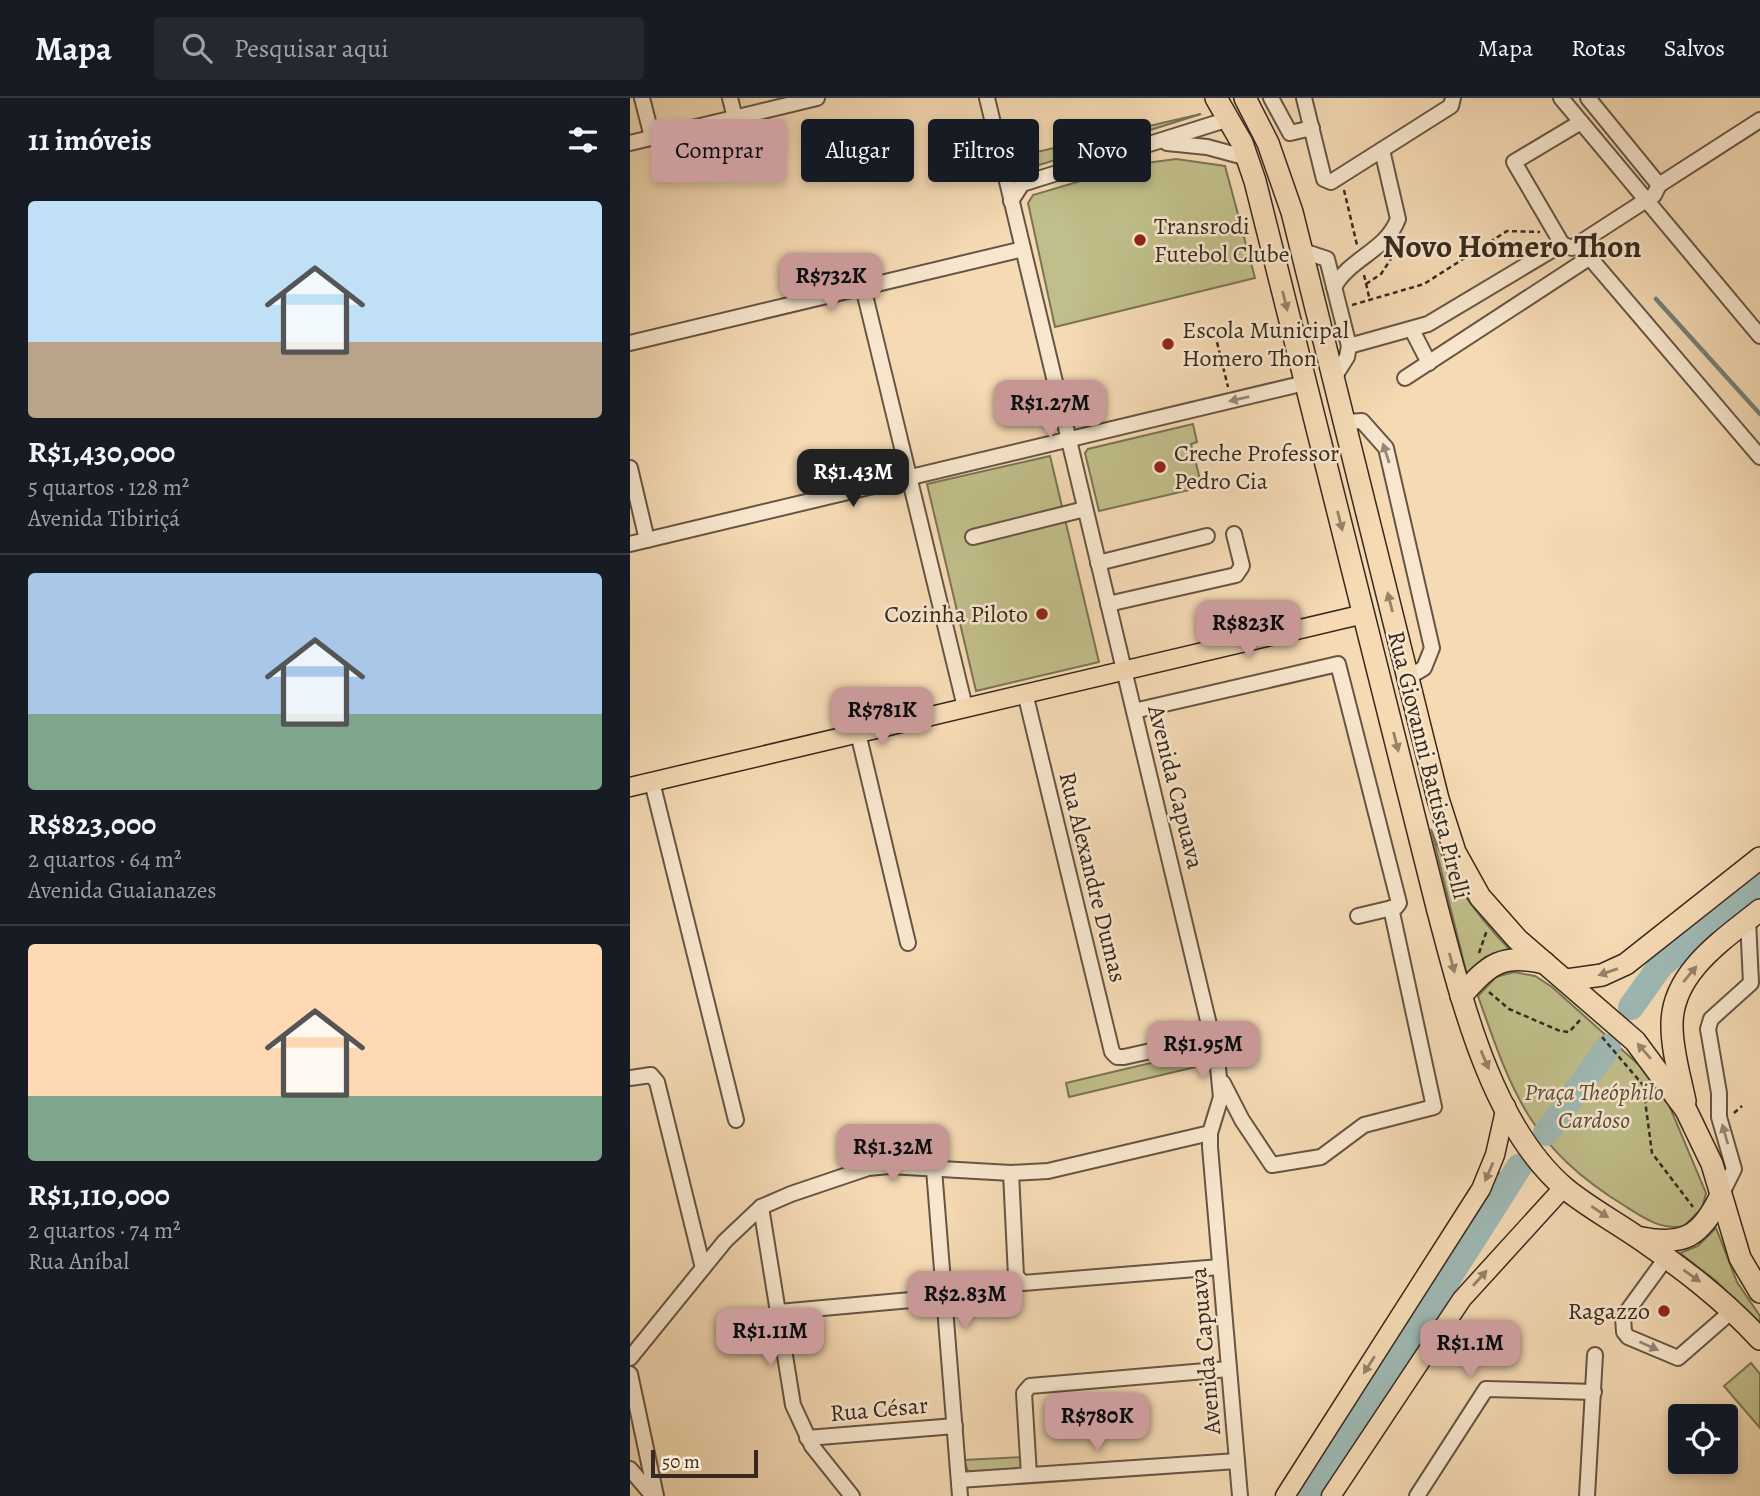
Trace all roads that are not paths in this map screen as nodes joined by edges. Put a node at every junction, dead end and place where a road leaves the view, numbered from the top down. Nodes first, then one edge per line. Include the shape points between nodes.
1 (642, 98) edge
2 (730, 98) edge
3 (817, 98) edge
4 (987, 98) edge
5 (1216, 98) edge
6 (1245, 98) edge
7 (1271, 98) edge
8 (1304, 98) edge
9 (1453, 98) edge
10 (1561, 98) edge
11 (1588, 98) edge
12 (735, 118) junction
13 (731, 119) edge
14 (992, 119) edge
15 (1229, 119) junction
16 (1760, 120) edge
17 (1581, 122) junction
18 (1312, 128) junction
19 (651, 134) edge
20 (651, 138) edge
21 (1162, 142) junction
22 (630, 143) edge
23 (1382, 150) junction
24 (1248, 158) junction
25 (1006, 182) edge
26 (1019, 182) edge
27 (1022, 184) junction
28 (1659, 185) junction
29 (1011, 201) junction
30 (1647, 201) junction
31 (1560, 242) junction
32 (1579, 245) junction
33 (1023, 249) junction
34 (1303, 251) junction
35 (1589, 258) junction
36 (1327, 259) junction
37 (1357, 260) junction
38 (1334, 287) junction
39 (863, 288) junction
40 (1412, 330) junction
41 (1760, 336) edge
42 (630, 343) edge
43 (1349, 346) junction
44 (1429, 363) junction
45 (1335, 376) junction
46 (1405, 379) dead end
47 (1305, 383) junction
48 (1347, 422) junction
49 (1068, 440) junction
50 (1760, 457) edge
51 (630, 468) edge
52 (909, 477) junction
53 (1085, 509) junction
54 (1234, 534) dead end
55 (1207, 536) dead end
56 (973, 537) dead end
57 (646, 540) junction
58 (630, 544) edge
59 (1098, 563) junction
60 (1108, 604) junction
61 (1364, 614) junction
62 (1124, 669) junction
63 (1409, 677) junction
64 (1025, 693) junction
65 (869, 703) dead end
66 (965, 707) junction
67 (1134, 711) junction
68 (867, 731) junction
69 (652, 782) junction
70 (630, 787) edge
71 (1760, 858) edge
72 (1391, 908) junction
73 (1754, 915) edge
74 (1358, 916) dead end
75 (908, 943) dead end
76 (1545, 963) junction
77 (1566, 980) junction
78 (1461, 996) junction
79 (1213, 1037) junction
80 (630, 1078) edge
81 (1221, 1079) junction
82 (1506, 1106) junction
83 (1686, 1110) junction
84 (736, 1120) dead end
85 (1210, 1133) junction
86 (934, 1169) junction
87 (1011, 1173) junction
88 (1564, 1187) junction
89 (1720, 1197) junction
90 (761, 1207) junction
91 (1637, 1237) junction
92 (1666, 1258) junction
93 (1220, 1267) junction
94 (703, 1268) junction
95 (1760, 1292) edge
96 (944, 1297) junction
97 (1733, 1310) junction
98 (779, 1311) junction
99 (1760, 1339) edge
100 (1595, 1355) dead end
101 (630, 1358) edge
102 (1229, 1369) junction
103 (630, 1374) edge
104 (1594, 1392) junction
105 (955, 1426) junction
106 (807, 1438) junction
107 (1237, 1461) junction
108 (630, 1469) edge
109 (1029, 1475) junction
110 (959, 1480) junction
111 (655, 1496) edge
112 (852, 1496) edge
113 (960, 1496) edge
114 (1240, 1496) edge
115 (1285, 1496) edge
116 (1331, 1496) edge
117 (1417, 1496) edge
118 (1587, 1496) edge

1 - 19 street
2 - 12 street
3 - 12 street
4 - 14 street, Avenida Capuava
5 - 15 highway, Rua Giovanni Battista Pirelli
6 - 15 highway
6 - 34 highway, Rua Giovanni Battista Pirelli via 1278,166
7 - 18 street via 1290,133
8 - 18 street
9 - 23 street via 1451,106
10 - 17 street
11 - 28 street
12 - 13 street
15 - 21 street
15 - 24 highway, Rua Giovanni Battista Pirelli
16 - 28 street
17 - 30 street
17 - 31 street via 1514,162
18 - 23 street via 1324,179 1331,182
20 - 22 street
21 - 24 street
21 - 27 street
23 - 37 street via 1398,219 1381,244
24 -> 47 highway, Rua Giovanni Battista Pirelli
25 - 29 street, Avenida Capuava
26 - 27 street
27 - 29 street
28 - 30 street
29 - 33 street, Avenida Capuava
30 - 32 street
30 - 41 street
31 - 32 street via 1572,248
31 - 40 street via 1444,316
32 - 35 street
33 - 39 street
33 - 49 street, Avenida Capuava
34 - 36 street
34 - 45 highway, Rua Giovanni Battista Pirelli
35 - 44 street
35 - 50 street
36 - 37 street
36 - 38 street
37 - 38 street
38 - 43 street
39 - 42 street
39 - 52 street
40 - 43 street
40 - 44 street
43 - 45 street
44 - 46 street
45 - 48 highway, Rua Giovanni Battista Pirelli
47 -> 49 street
47 -> 61 highway, Rua Giovanni Battista Pirelli
63 -> 48 highway, Rua Giovanni Battista Pirelli
63 -> 48 street via 1424,668 1432,648 1386,448 1362,421
49 - 52 street
49 - 53 street, Avenida Capuava
51 - 57 street
52 - 57 street
52 - 66 street
53 - 56 street
53 - 59 street, Avenida Capuava
54 - 60 street via 1242,566 1236,575
55 - 59 street
57 - 58 street
59 - 60 street, Avenida Capuava
60 - 62 street, Avenida Capuava
61 - 62 main road
61 -> 78 highway, Rua Giovanni Battista Pirelli
62 - 64 main road
62 - 67 street, Avenida Capuava
63 - 76 highway, Rua Giovanni Battista Pirelli via 1445,827 1468,875 1498,918
64 - 66 main road
64 - 79 street, Rua Alexandre Dumas via 1112,1052 1124,1057
65 - 68 street
66 - 68 main road
67 - 72 street via 1338,664 1399,903
67 - 79 street, Avenida Capuava
68 - 69 main road
68 - 75 street
69 - 70 main road
69 - 84 street
71 -> 77 highway via 1626,964 1602,975
72 - 74 street
72 - 81 street via 1434,1107 1364,1125 1321,1157 1272,1165
83 -> 73 highway via 1672,1028 1677,994 1692,970
89 -> 73 street via 1734,1170 1720,1117 1708,1029 1712,1019 1751,983
76 - 77 highway, Rua Giovanni Battista Pirelli
76 - 78 highway via 1502,960
83 -> 77 highway, Rua Giovanni Battista Pirelli via 1635,1041
78 -> 82 highway, Rua Giovanni Battista Pirelli
79 - 81 street, Avenida Capuava
80 - 94 street via 651,1075 657,1082
81 - 85 street, Avenida Capuava via 1221,1097
82 - 88 highway, Rua Giovanni Battista Pirelli via 1528,1146
82 -> 115 main road via 1495,1155 1481,1189
83 - 89 highway, Rua Giovanni Battista Pirelli via 1702,1139
85 - 87 street via 1048,1171
85 - 93 street, Avenida Capuava
86 - 87 street
86 - 90 street via 868,1168
86 - 96 street
87 - 93 street via 1016,1271 1023,1283
88 -> 91 highway, Rua Giovanni Battista Pirelli
116 -> 88 main road via 1462,1299
89 - 91 highway via 1706,1222 1679,1241
89 - 95 highway, Rua Giovanni Battista Pirelli via 1740,1258
90 - 94 street
90 - 98 street
91 - 92 highway, Rua Giovanni Battista Pirelli
92 -> 97 highway, Rua Giovanni Battista Pirelli
92 -> 97 street via 1623,1317 1628,1337 1678,1358
93 - 102 street, Avenida Capuava
94 - 101 street
96 - 98 street
96 - 105 street
97 - 99 highway, Rua Giovanni Battista Pirelli
98 - 106 street via 793,1405
100 - 104 street
102 - 107 street, Avenida Capuava
102 - 109 street via 1030,1386 1024,1394
103 - 111 street
104 - 117 street via 1486,1389
104 - 118 street
105 - 106 street, Rua César
105 - 110 street
106 - 112 street
107 - 109 street
107 - 114 street, Avenida Capuava
108 - 111 street
109 - 110 street
110 - 113 street

